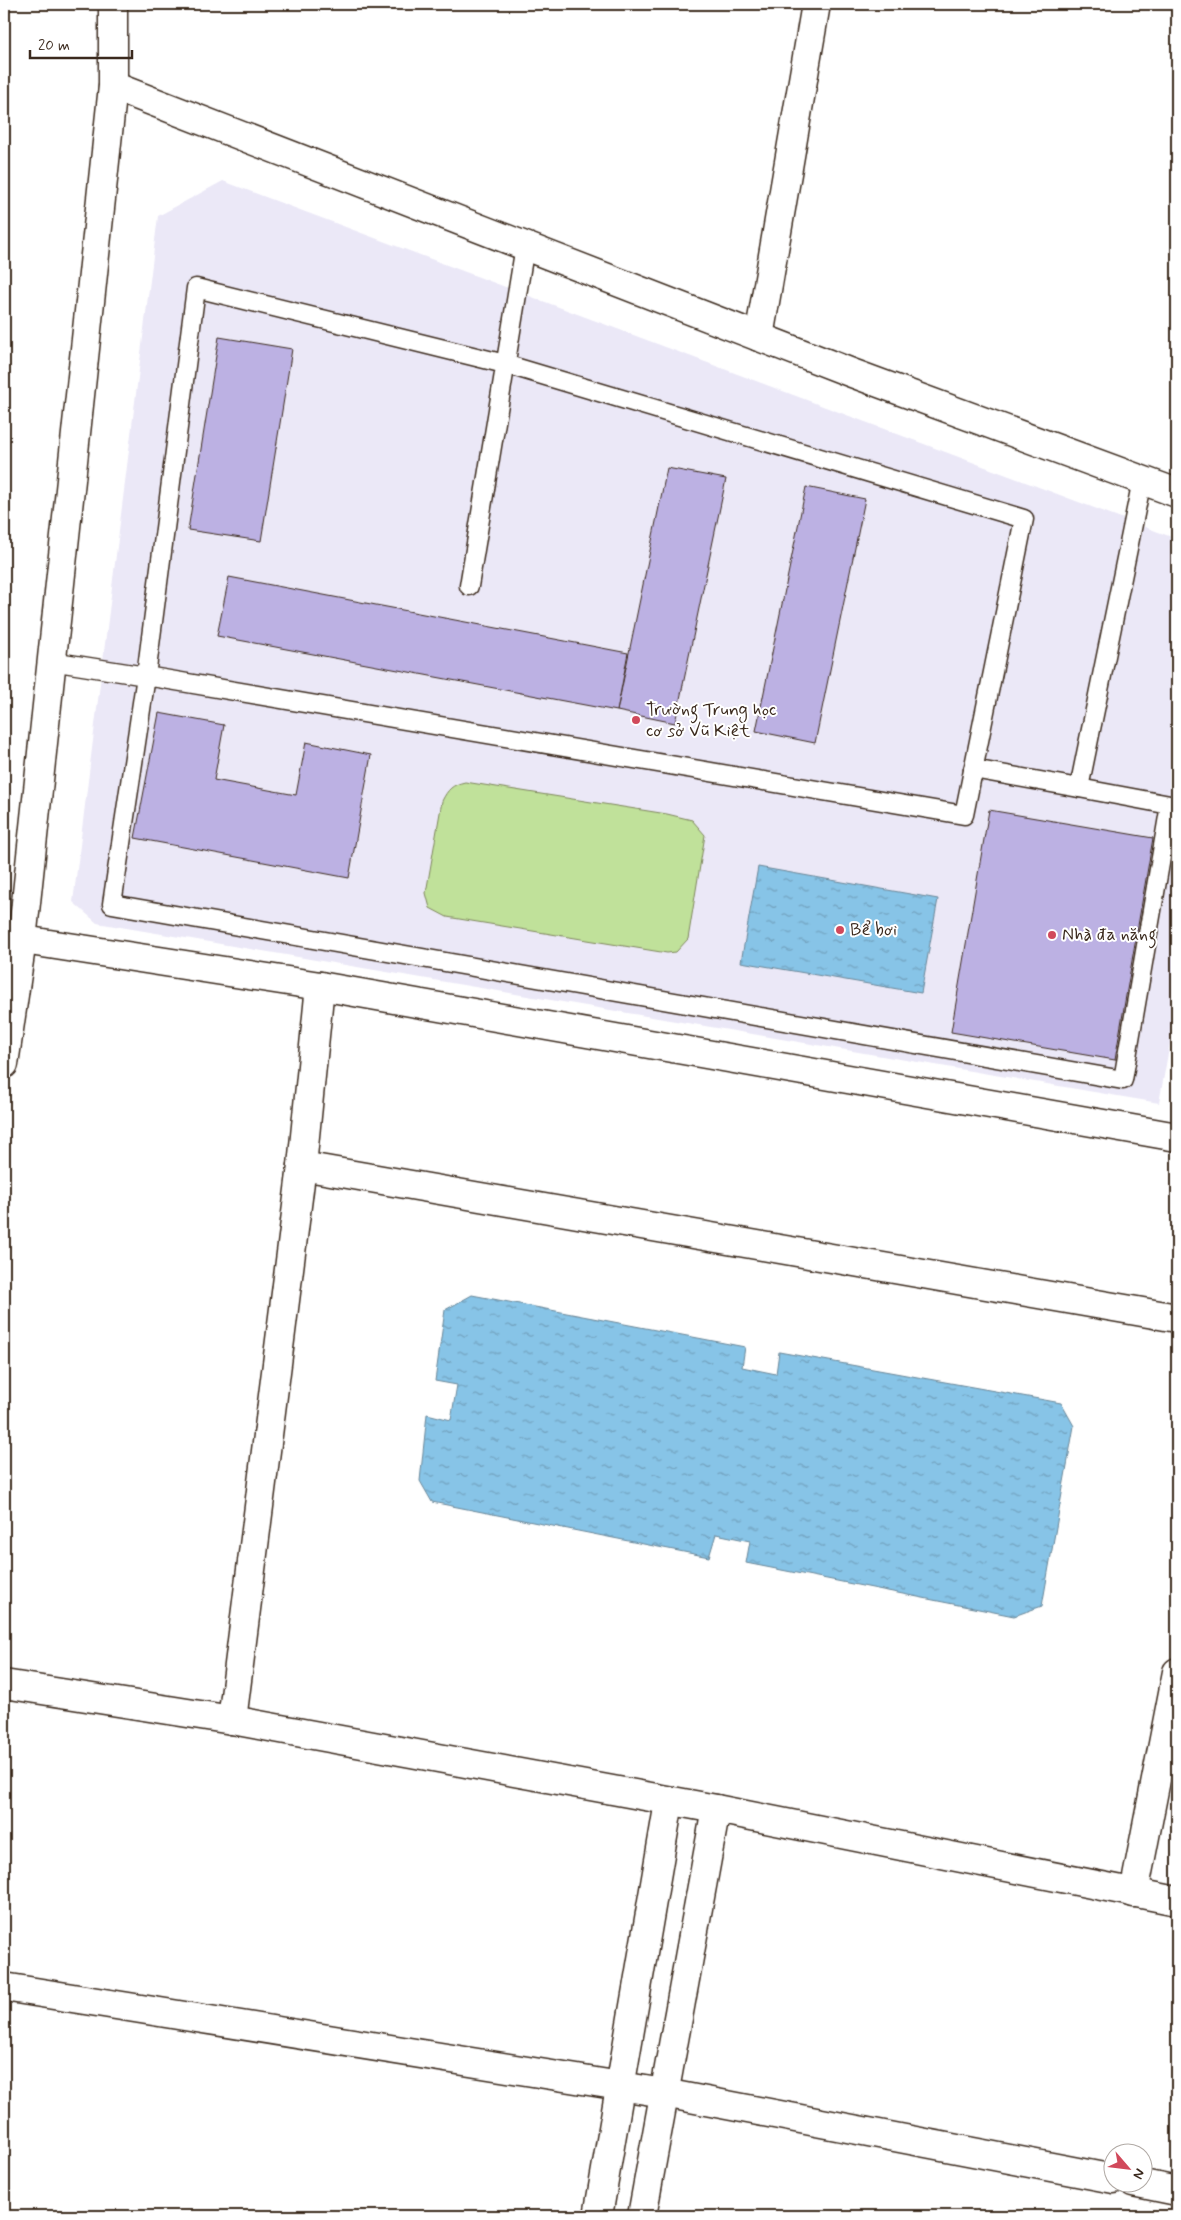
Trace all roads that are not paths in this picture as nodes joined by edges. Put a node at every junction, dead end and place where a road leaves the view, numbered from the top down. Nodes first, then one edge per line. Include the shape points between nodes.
1 (113, 4) edge
2 (816, 4) edge
3 (113, 86) junction
4 (525, 246) junction
5 (759, 337) junction
6 (505, 364) junction
7 (1142, 480) junction
8 (1177, 493) edge
9 (469, 586) dead end
10 (52, 660) junction
11 (146, 676) junction
12 (973, 769) junction
13 (1079, 788) junction
14 (13, 938) edge
15 (320, 986) junction
16 (4, 1064) edge
17 (1177, 1137) edge
18 (302, 1166) junction
19 (1177, 1318) edge
20 (1177, 1672) edge
21 (4, 1684) edge
22 (232, 1720) junction
23 (669, 1802) junction
24 (716, 1809) junction
25 (1134, 1893) junction
26 (1177, 1901) edge
27 (4, 1987) edge
28 (621, 2086) junction
29 (664, 2093) junction
30 (1104, 2177) edge
31 (1154, 2186) edge
32 (1177, 2191) edge
33 (598, 2216) edge
34 (642, 2216) edge

1 - 3 street
2 - 5 street
3 - 4 street
3 - 10 street
4 - 5 street
4 - 6 lane
5 - 7 street
6 - 9 lane
6 - 11 lane via 196,288
6 - 12 lane via 1024,518
7 - 8 street
7 - 13 lane
10 - 11 lane
10 - 14 street
11 - 12 lane via 964,815
11 - 13 lane via 112,904 1123,1080 1170,805
12 - 13 lane
14 - 15 street
14 - 16 street
15 - 17 street
15 - 18 street
18 - 19 street
18 - 22 street
20 - 25 street
21 - 22 street
22 - 23 street
23 - 24 street
23 - 28 street
24 - 25 street
24 - 29 street
25 - 26 street
27 - 28 street
28 - 29 street
28 - 33 street
29 - 30 street
29 - 34 street
31 - 32 street

